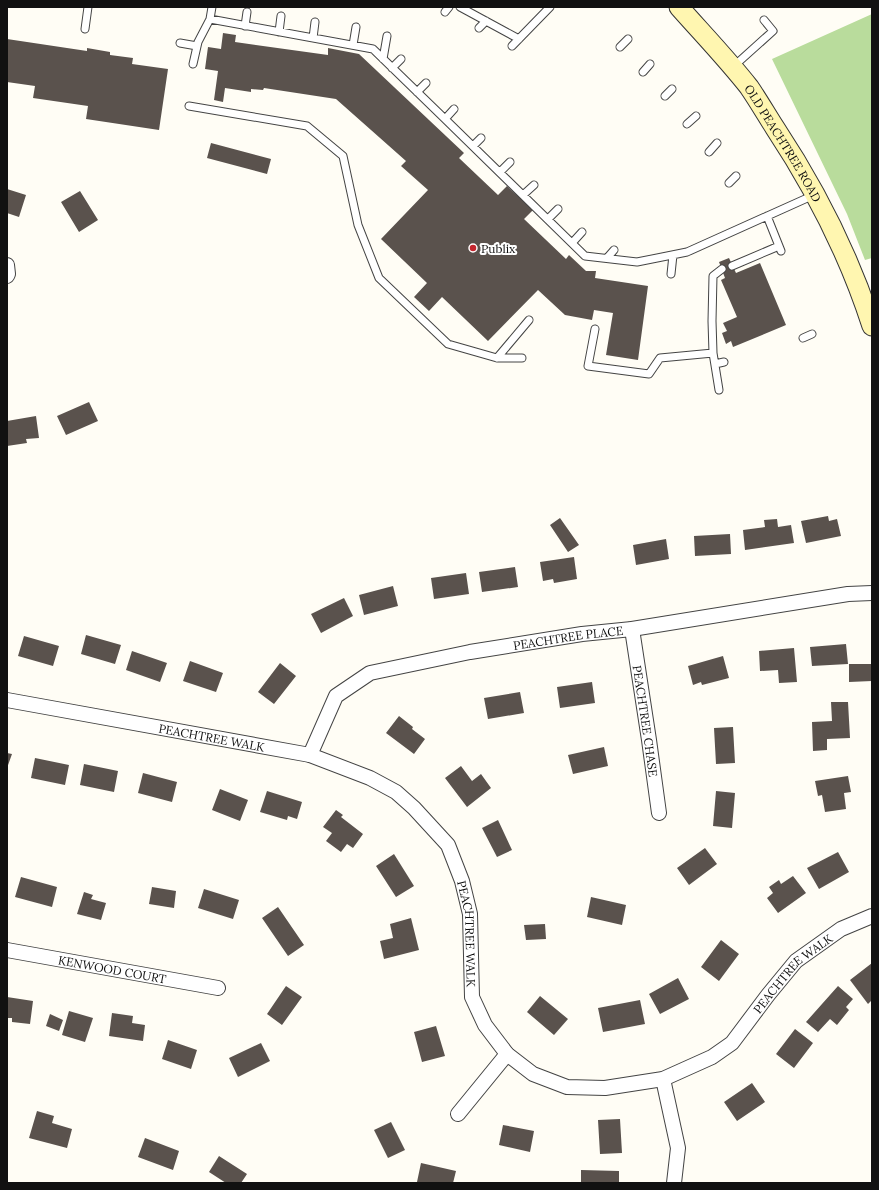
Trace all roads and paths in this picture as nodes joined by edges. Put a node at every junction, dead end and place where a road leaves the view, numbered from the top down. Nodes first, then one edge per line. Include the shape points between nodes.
1 (88, 7) edge
2 (212, 7) edge
3 (460, 7) edge
4 (550, 7) edge
5 (679, 7) edge
6 (247, 12) dead end
7 (281, 16) dead end
8 (210, 19) junction
9 (764, 20) dead end
10 (486, 21) junction
11 (315, 22) dead end
12 (245, 26) junction
13 (356, 27) dead end
14 (479, 28) dead end
15 (85, 29) dead end
16 (279, 32) junction
17 (387, 36) dead end
18 (313, 38) junction
19 (519, 39) junction
20 (628, 39) dead end
21 (180, 43) dead end
22 (353, 45) junction
23 (197, 46) junction
24 (512, 46) dead end
25 (620, 47) dead end
26 (383, 59) junction
27 (401, 59) dead end
28 (193, 64) dead end
29 (650, 64) dead end
30 (732, 67) junction
31 (392, 68) junction
32 (643, 72) dead end
33 (426, 83) dead end
34 (672, 89) dead end
35 (417, 92) junction
36 (665, 96) dead end
37 (189, 106) dead end
38 (454, 109) dead end
39 (696, 116) dead end
40 (445, 119) junction
41 (687, 124) dead end
42 (481, 138) dead end
43 (717, 143) dead end
44 (473, 146) junction
45 (709, 152) dead end
46 (510, 162) dead end
47 (500, 172) junction
48 (736, 176) dead end
49 (729, 183) dead end
50 (534, 185) dead end
51 (816, 194) junction
52 (523, 195) junction
53 (558, 209) dead end
54 (767, 216) junction
55 (548, 219) junction
56 (582, 232) dead end
57 (572, 243) junction
58 (614, 250) dead end
59 (661, 251) dead end
60 (674, 255) junction
61 (607, 258) junction
62 (652, 259) junction
63 (7, 265) edge
64 (732, 266) dead end
65 (722, 269) dead end
66 (671, 274) dead end
67 (7, 276) edge
68 (529, 320) dead end
69 (872, 326) edge
70 (595, 329) dead end
71 (812, 334) dead end
72 (803, 338) dead end
73 (713, 353) junction
74 (497, 358) junction
75 (522, 358) dead end
76 (724, 362) dead end
77 (715, 364) junction
78 (719, 390) dead end
79 (872, 592) edge
80 (632, 629) junction
81 (7, 700) edge
82 (310, 755) junction
83 (659, 814) dead end
84 (872, 916) edge
85 (7, 950) edge
86 (218, 988) dead end
87 (507, 1054) junction
88 (663, 1079) junction
89 (458, 1114) dead end
90 (674, 1183) edge

1 - 15 lane
2 - 8 lane
3 - 10 lane
4 - 19 lane
5 - 30 main road, OLD PEACHTREE ROAD
6 - 12 lane
7 - 16 lane
8 - 12 lane
8 - 23 lane
9 - 30 lane via 773,31
10 - 14 lane
10 - 19 lane
11 - 18 lane
12 - 16 lane
13 - 22 lane
16 - 18 lane
17 - 26 lane
18 - 22 lane
19 - 24 lane
20 - 25 lane
21 - 23 lane
22 - 26 lane via 373,49
23 - 28 lane
26 - 31 lane
27 - 31 lane
29 - 32 lane
30 - 51 main road, OLD PEACHTREE ROAD via 753,94
31 - 35 lane
33 - 35 lane
34 - 36 lane
35 - 40 lane
37 - 74 lane via 307,126 343,156 358,225 379,278 448,344
38 - 40 lane
39 - 41 lane
40 - 44 lane
42 - 44 lane
43 - 45 lane
44 - 47 lane
46 - 47 lane
47 - 52 lane
48 - 49 lane
50 - 52 lane
51 - 54 lane
51 - 69 main road, OLD PEACHTREE ROAD via 847,257
52 - 55 lane
53 - 55 lane
54 - 60 lane via 687,252
54 - 64 lane via 780,249
55 - 57 lane
56 - 57 lane
57 - 61 lane via 585,256
58 - 61 lane
59 - 62 lane
60 - 62 lane
60 - 66 lane
61 - 62 lane via 637,262
63 - 67 street
65 - 73 lane via 713,276
68 - 74 lane
70 - 73 lane via 588,366 649,374 660,358
71 - 72 lane
73 - 77 lane
74 - 75 lane
76 - 77 lane
77 - 78 lane
79 - 80 street, PEACHTREE PLACE
80 - 82 street, PEACHTREE PLACE via 582,634 470,652 370,674 336,696
80 - 83 street, PEACHTREE CHASE
81 - 82 street, PEACHTREE WALK
82 - 87 street, PEACHTREE WALK via 370,778 396,792 448,845 462,881 470,914 472,997 485,1024
84 - 88 street, PEACHTREE WALK via 841,929 796,960 732,1043 712,1057
85 - 86 street, KENWOOD COURT
87 - 88 street, PEACHTREE WALK via 533,1074 567,1087 605,1088
87 - 89 street
88 - 90 street via 678,1148

